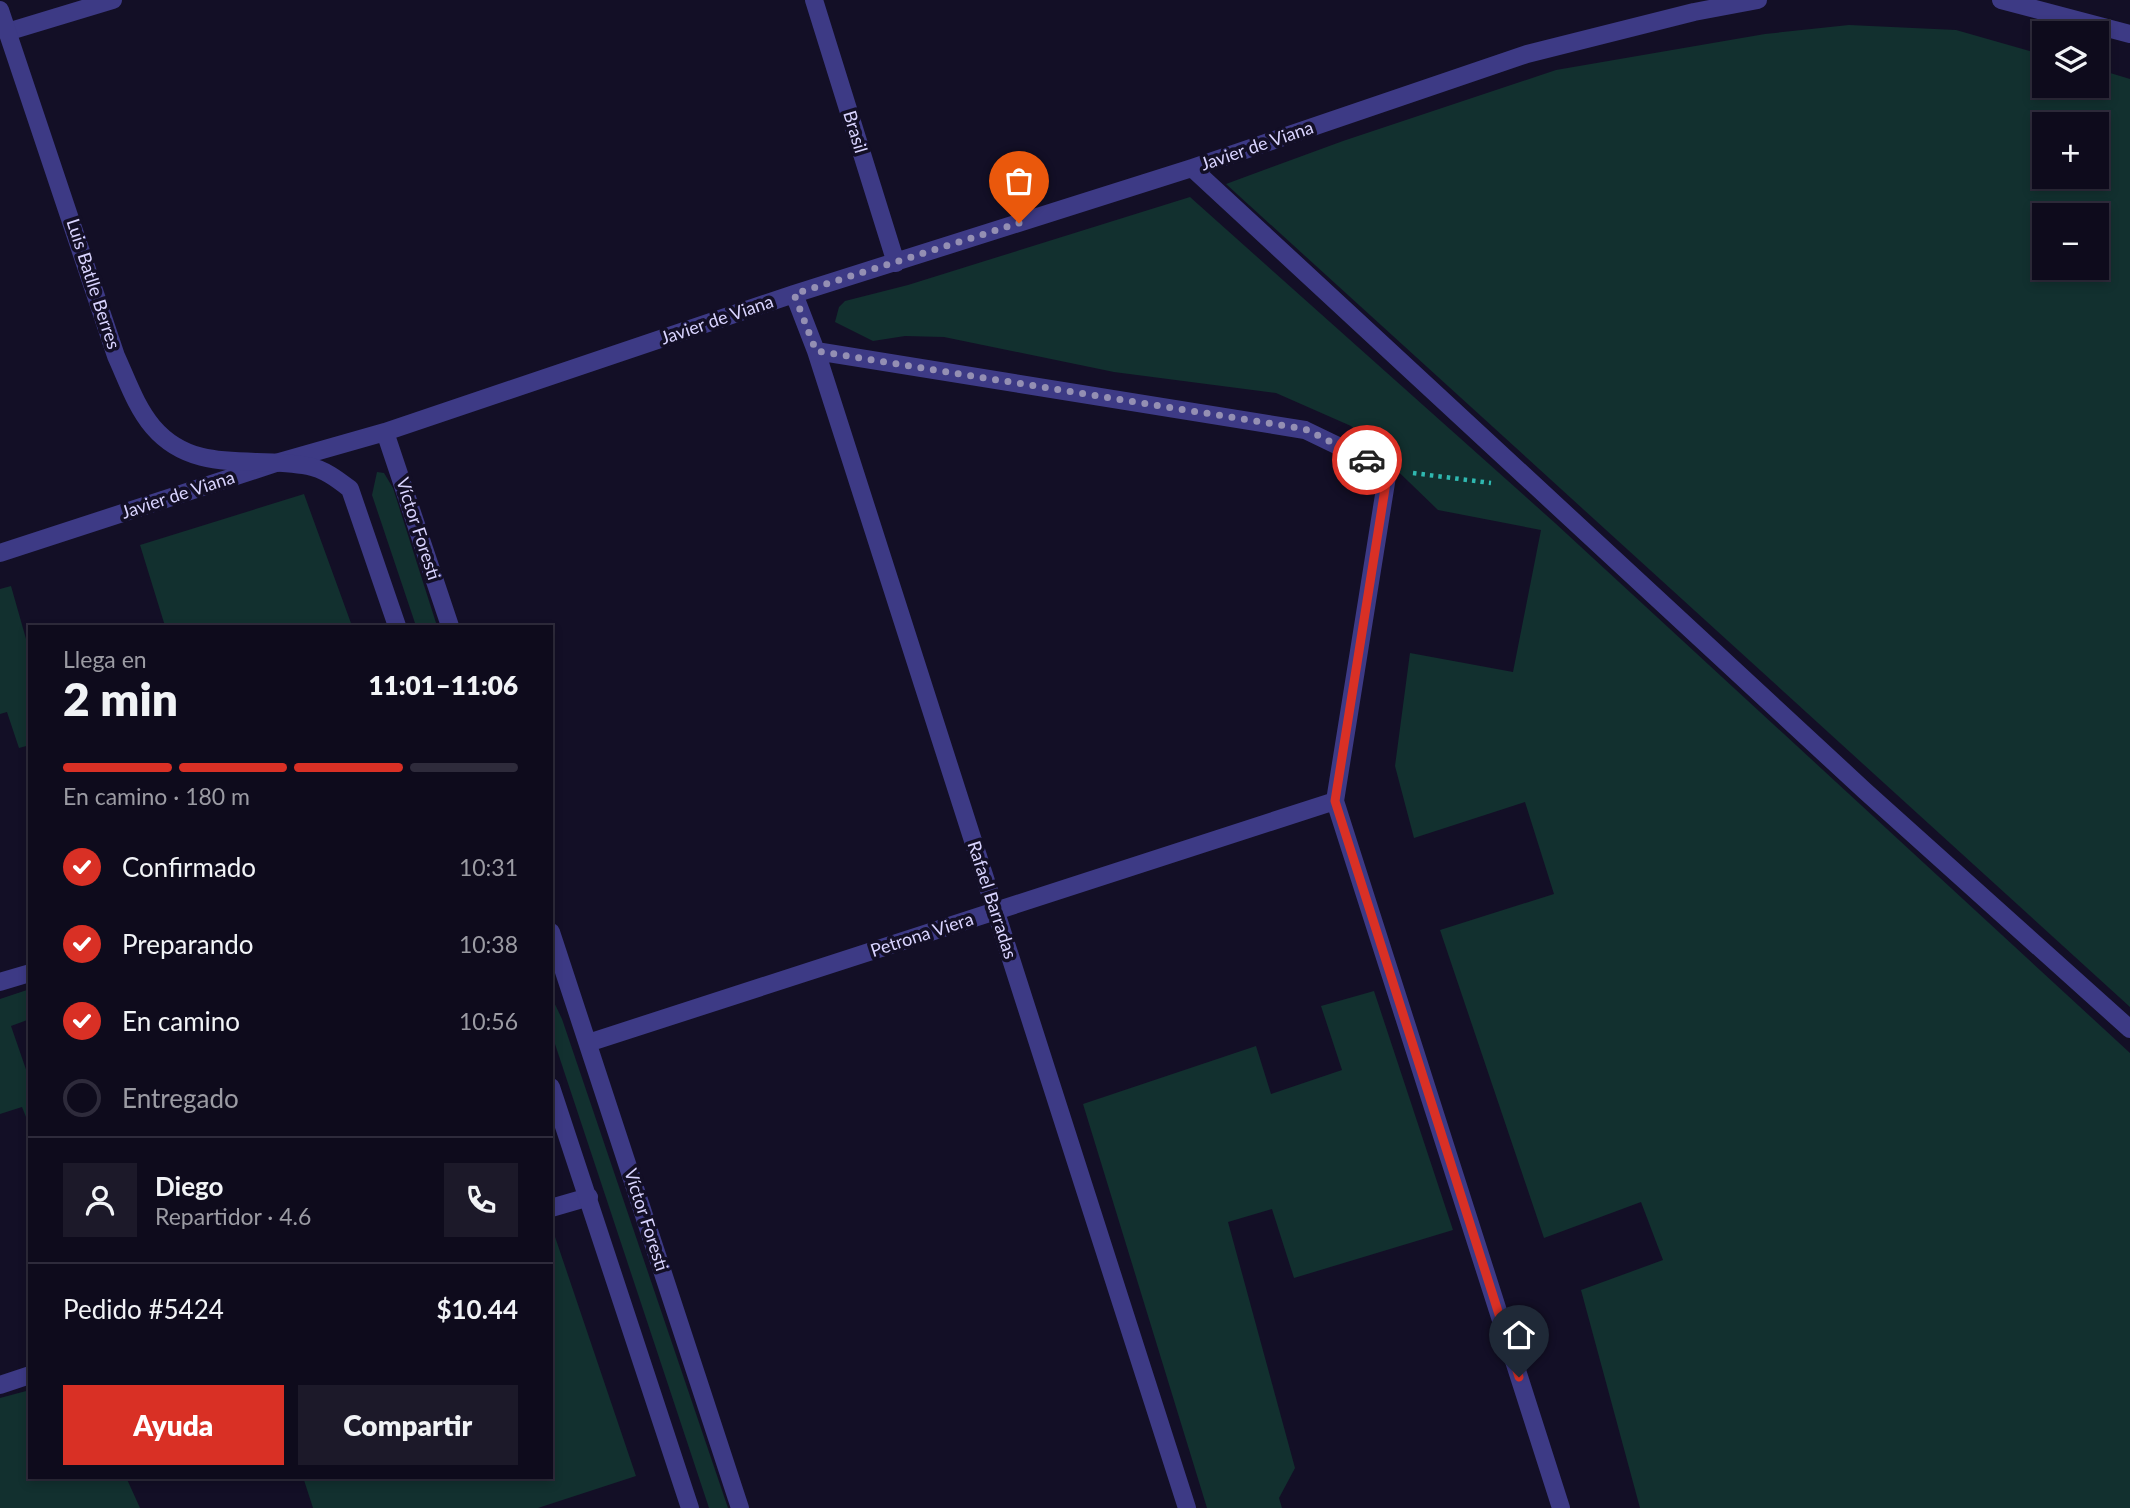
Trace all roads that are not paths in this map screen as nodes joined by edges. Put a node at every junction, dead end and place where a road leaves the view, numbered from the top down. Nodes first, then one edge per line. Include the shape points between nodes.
1 (113, 0) edge
2 (814, 0) edge
3 (1758, 0) edge
4 (2001, 0) edge
5 (0, 10) edge
6 (7, 32) junction
7 (2130, 34) edge
8 (1192, 168) junction
9 (896, 263) junction
10 (794, 294) junction
11 (816, 351) junction
12 (385, 432) junction
13 (276, 463) junction
14 (0, 554) edge
15 (397, 625) edge
16 (450, 625) edge
17 (1335, 801) junction
18 (996, 911) junction
19 (553, 938) edge
20 (28, 974) edge
21 (0, 982) edge
22 (2130, 1029) edge
23 (588, 1043) junction
24 (553, 1093) edge
25 (589, 1196) junction
26 (553, 1208) edge
27 (28, 1376) edge
28 (0, 1385) edge
29 (690, 1508) edge
30 (740, 1508) edge
31 (1187, 1508) edge
32 (1561, 1508) edge

1 - 6 street
2 - 9 street, Brasil
3 - 8 street, Javier de Viana via 1528,54
4 - 7 street
5 - 6 street, Luis Batlle Berres
6 - 13 street, Luis Batlle Berres via 116,356 151,426 170,445 194,455 230,463
8 - 9 street, Javier de Viana
8 - 22 street via 1864,791
9 - 10 street, Javier de Viana
10 - 11 street, Rafael Barradas
10 - 12 street, Javier de Viana
11 - 17 street via 1305,429 1388,470
11 - 18 street, Rafael Barradas
12 - 13 street, Javier de Viana
12 - 16 street, Víctor Foresti
13 - 14 street, Javier de Viana
13 - 15 street via 310,466 350,489
17 - 18 street, Petrona Viera
17 - 32 street
18 - 23 street, Petrona Viera
18 - 31 street, Rafael Barradas
19 - 23 street, Víctor Foresti
20 - 21 street
23 - 30 street, Víctor Foresti
24 - 25 street
25 - 26 street
25 - 29 street
27 - 28 street

